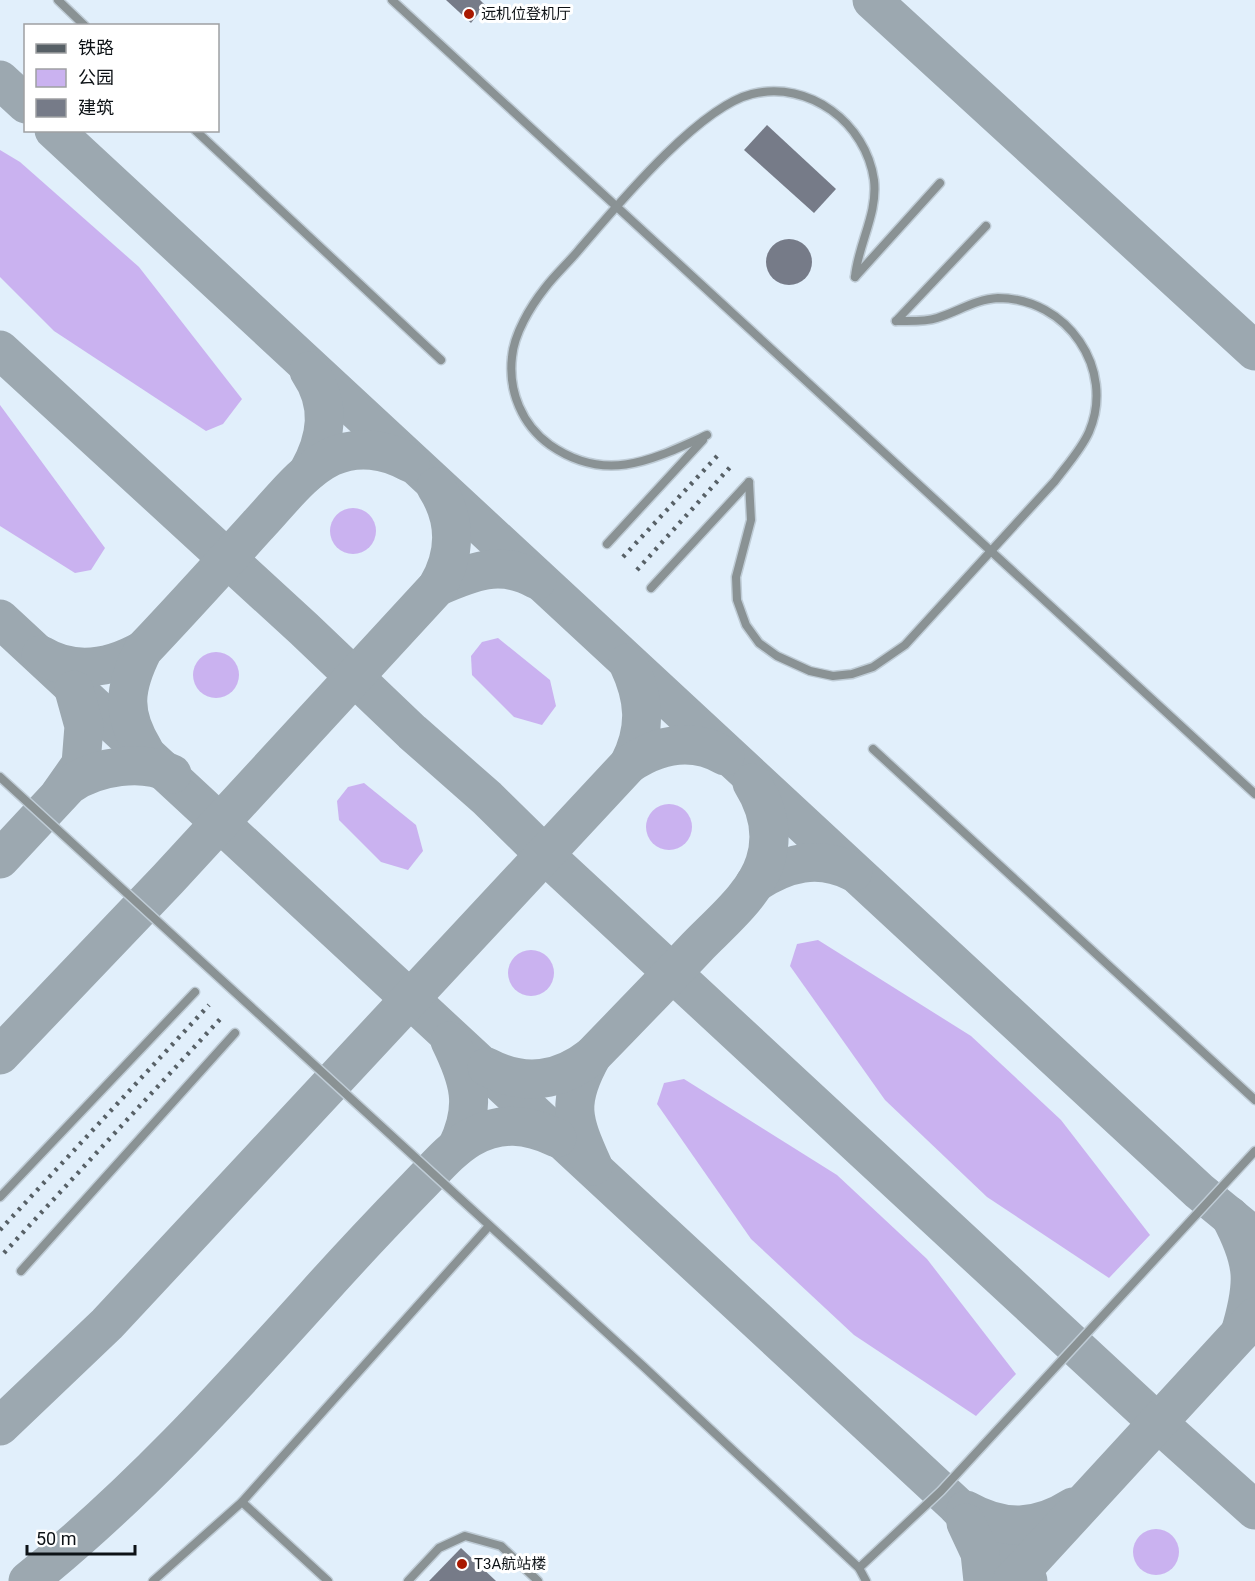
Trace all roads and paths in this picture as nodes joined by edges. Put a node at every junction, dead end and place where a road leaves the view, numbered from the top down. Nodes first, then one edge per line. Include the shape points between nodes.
1 (58, 0) edge
2 (392, 0) edge
3 (83, 24) edge
4 (197, 132) edge
5 (940, 183) dead end
6 (616, 207) junction
7 (986, 226) dead end
8 (441, 360) dead end
9 (607, 544) dead end
10 (991, 551) junction
11 (651, 588) dead end
12 (873, 749) dead end
13 (0, 777) edge
14 (1255, 794) edge
15 (195, 993) dead end
16 (235, 1033) dead end
17 (1255, 1100) edge
18 (1255, 1151) edge
19 (0, 1197) edge
20 (489, 1226) junction
21 (21, 1271) dead end
22 (242, 1502) junction
23 (859, 1568) junction
24 (153, 1581) edge
25 (328, 1581) edge
26 (408, 1581) edge
27 (538, 1581) edge
28 (866, 1581) edge

1 - 3 lane
2 - 6 lane
4 - 8 lane
5 - 6 lane via 855,277 857,257 874,203 874,180 865,147 854,130 820,103 775,92 752,94 714,113
6 - 9 lane via 544,289 527,316 512,356 513,391 526,421 563,454 584,463 608,467 657,458 707,435
6 - 10 lane
7 - 10 lane via 896,321 936,319 998,298 1026,304 1069,327 1084,344 1096,387 1089,433 1054,481
10 - 11 lane via 890,657 852,674 810,672 759,643 746,625 737,600 736,577 751,520 749,482
10 - 14 lane
12 - 17 lane
13 - 20 lane
15 - 19 lane
16 - 21 lane
18 - 23 lane via 941,1491
20 - 22 lane
20 - 23 lane
22 - 24 lane
22 - 25 lane
23 - 28 lane
26 - 27 lane via 439,1548 465,1536 501,1546

